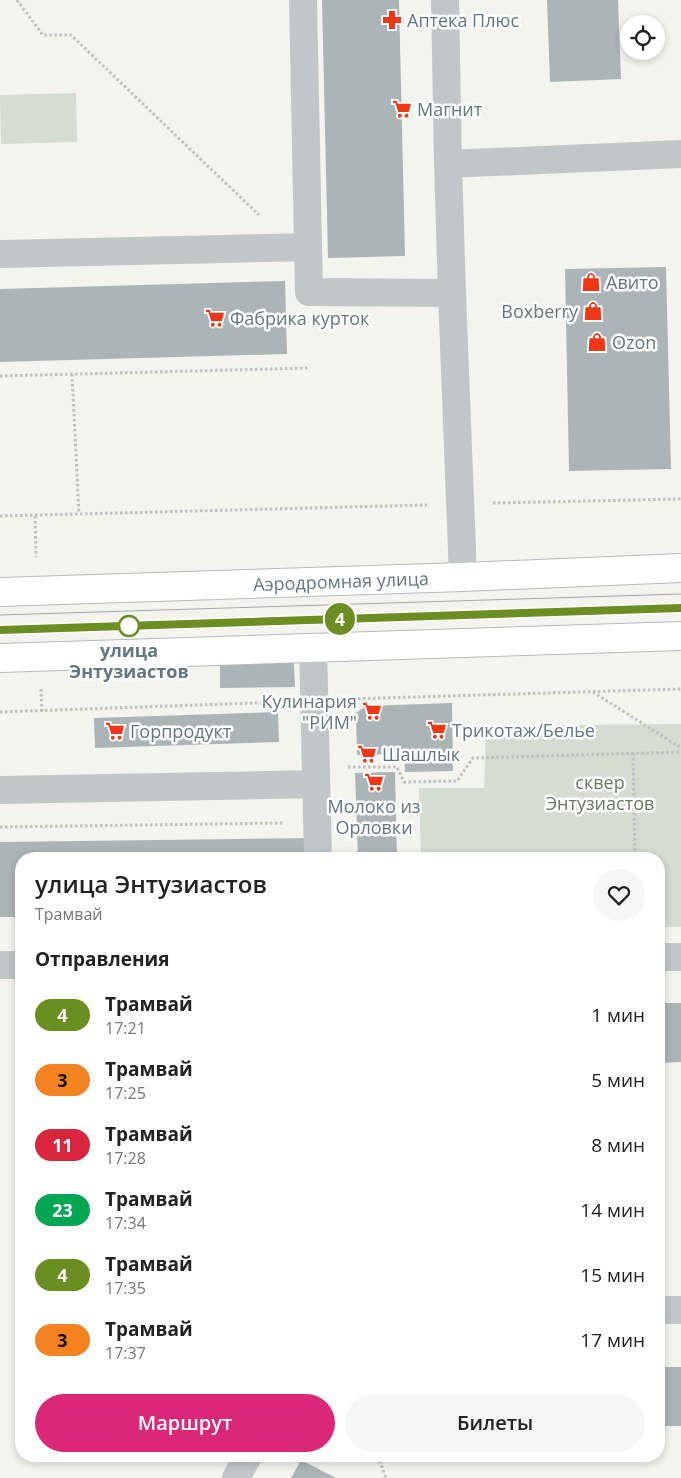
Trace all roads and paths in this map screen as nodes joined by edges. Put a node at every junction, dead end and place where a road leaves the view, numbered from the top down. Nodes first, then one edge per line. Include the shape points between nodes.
1 (17, 0) edge
2 (303, 0) edge
3 (445, 0) edge
4 (681, 154) edge
5 (448, 164) junction
6 (301, 248) junction
7 (0, 254) edge
8 (452, 293) junction
9 (309, 368) dead end
10 (72, 374) junction
11 (0, 376) edge
12 (681, 499) edge
13 (461, 505) junction
14 (79, 514) junction
15 (0, 516) edge
16 (681, 568) edge
17 (463, 577) junction
18 (0, 592) edge
19 (681, 636) edge
20 (313, 647) junction
21 (0, 658) edge
22 (592, 692) dead end
23 (681, 750) edge
24 (633, 753) junction
25 (342, 767) dead end
26 (316, 784) junction
27 (0, 790) edge
28 (317, 823) junction
29 (0, 827) edge
30 (318, 852) edge
31 (636, 852) edge
32 (665, 957) edge
33 (681, 957) edge
34 (0, 965) edge
35 (15, 965) edge
36 (665, 1310) edge
37 (681, 1310) edge
38 (245, 1462) edge
39 (380, 1462) edge
40 (236, 1478) edge
41 (386, 1478) edge

1 - 6 path via 43,35 71,35
2 - 6 lane
3 - 5 lane
4 - 5 lane
5 - 8 lane
6 - 7 lane
6 - 8 lane via 308,292
8 - 13 lane
9 - 10 path
10 - 11 path
10 - 14 path
12 - 13 path
13 - 14 path
13 - 17 lane
14 - 15 path
16 - 17 main road, Аэродромная улица
17 - 18 main road, Аэродромная улица
19 - 20 main road
20 - 21 main road
20 - 26 lane
22 - 23 path
23 - 24 path
24 - 25 path via 473,758 456,780 404,782 397,766
24 - 31 path
26 - 27 lane
26 - 28 lane
28 - 29 path
28 - 30 lane
32 - 33 lane
34 - 35 lane
36 - 37 lane
38 - 40 lane
39 - 41 path

